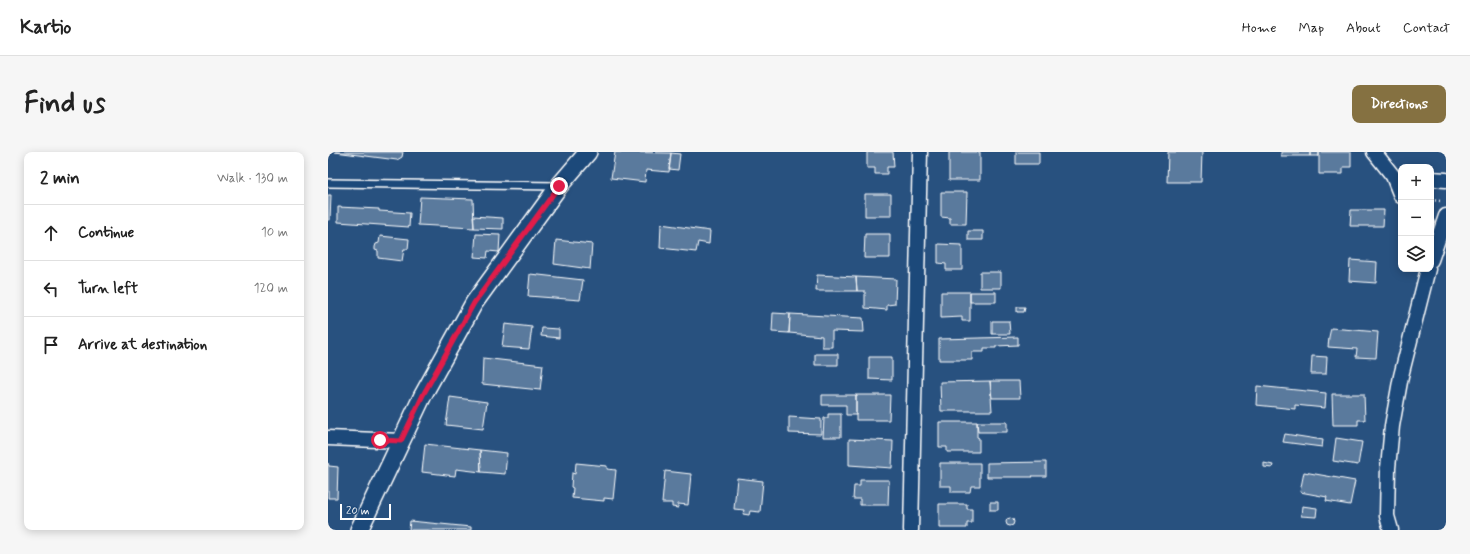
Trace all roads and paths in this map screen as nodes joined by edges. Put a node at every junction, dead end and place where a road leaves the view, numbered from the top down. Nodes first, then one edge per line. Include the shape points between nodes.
1 (588, 152) edge
2 (920, 152) edge
3 (1374, 152) edge
4 (1397, 176) edge
5 (1434, 179) edge
6 (1446, 180) edge
7 (328, 182) edge
8 (559, 186) junction
9 (1434, 200) edge
10 (1444, 202) dead end
11 (1446, 216) edge
12 (1434, 251) edge
13 (1425, 272) edge
14 (328, 438) edge
15 (401, 441) junction
16 (359, 530) edge
17 (911, 530) edge
18 (1391, 530) edge

1 - 8 street
2 - 17 street
3 - 4 street
5 - 6 street
7 - 8 lane
8 - 15 street via 474,303 423,395
9 - 10 path
11 - 12 street
13 - 18 street via 1392,426 1387,516
14 - 15 street
15 - 16 street

